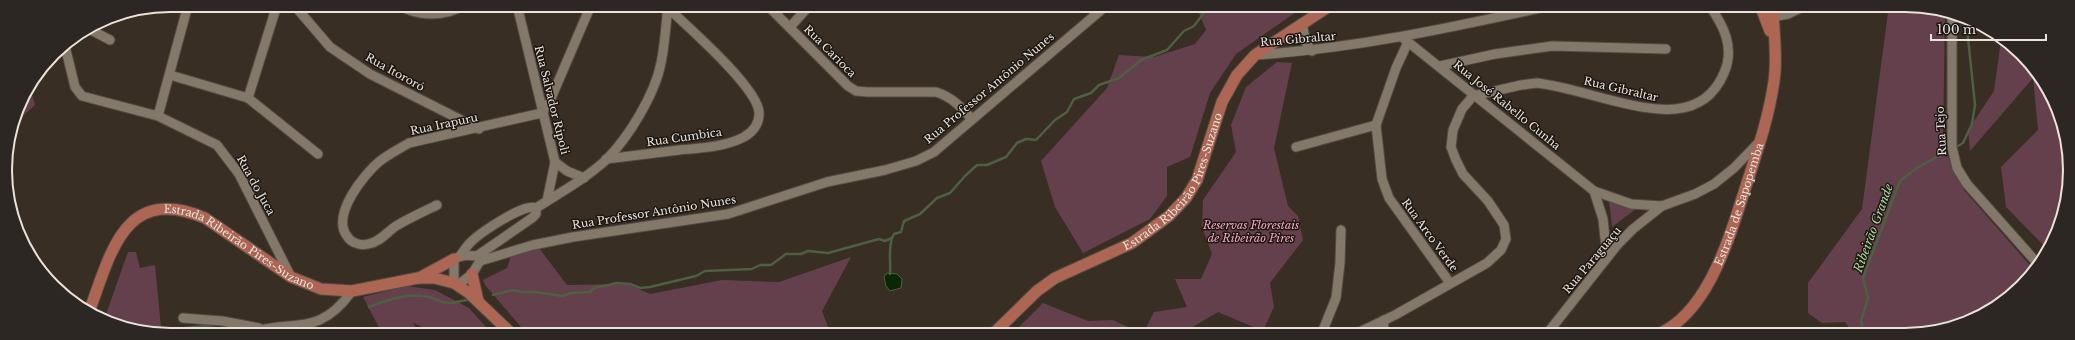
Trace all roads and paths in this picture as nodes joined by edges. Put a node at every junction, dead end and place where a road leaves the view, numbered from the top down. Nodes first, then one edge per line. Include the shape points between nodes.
1 (186, 12) edge
2 (276, 12) edge
3 (300, 12) edge
4 (415, 12) edge
5 (450, 12) edge
6 (519, 12) edge
7 (588, 12) edge
8 (667, 12) edge
9 (674, 12) edge
10 (774, 12) edge
11 (804, 12) edge
12 (1099, 12) edge
13 (1320, 12) edge
14 (1524, 12) edge
15 (1714, 12) edge
16 (1762, 12) edge
17 (1773, 12) edge
18 (1778, 12) edge
19 (1792, 12) edge
20 (1952, 19) edge
21 (1302, 23) junction
22 (790, 27) junction
23 (94, 31) edge
24 (110, 40) dead end
25 (1406, 40) junction
26 (1666, 49) dead end
27 (1775, 49) junction
28 (66, 51) edge
29 (1312, 51) junction
30 (1255, 55) junction
31 (1440, 66) junction
32 (170, 75) junction
33 (1474, 96) junction
34 (248, 98) junction
35 (542, 113) junction
36 (158, 116) junction
37 (972, 119) junction
38 (1376, 125) junction
39 (479, 129) junction
40 (1760, 141) junction
41 (1296, 147) dead end
42 (318, 154) dead end
43 (606, 159) junction
44 (555, 162) junction
45 (584, 178) junction
46 (1594, 191) junction
47 (547, 201) junction
48 (437, 205) dead end
49 (1662, 206) junction
50 (536, 208) junction
51 (1341, 230) dead end
52 (1607, 257) junction
53 (457, 258) junction
54 (479, 258) junction
55 (2034, 260) edge
56 (472, 274) junction
57 (291, 277) junction
58 (418, 278) junction
59 (1450, 283) junction
60 (456, 284) junction
61 (352, 292) junction
62 (478, 301) junction
63 (91, 307) edge
64 (183, 318) dead end
65 (1384, 320) junction
66 (262, 328) edge
67 (318, 328) edge
68 (506, 328) edge
69 (999, 328) edge
70 (1324, 328) edge
71 (1367, 328) edge
72 (1383, 328) edge
73 (1551, 328) edge
74 (1667, 328) edge

1 - 32 street
2 - 34 street
3 - 39 street, Rua Itororó via 330,47 370,74
4 - 5 street
6 - 35 street, Rua Salvador Ripoli
7 - 35 street via 549,103
8 - 43 street via 661,64 651,91 631,127
9 - 43 street, Rua Cumbica via 749,91 759,112 758,123 752,131 732,142 710,147
10 - 22 street, Rua Carioca
11 - 22 street
12 - 37 street, Rua Professor Antônio Nunes
13 - 21 main road, Estrada Ribeirão Pires-Suzano
14 - 25 street, Rua Gibraltar
15 - 33 street, Rua Gibraltar via 1721,22 1727,41 1728,59 1721,81 1698,103 1681,109 1655,110 1537,83
16 - 27 main road
17 - 27 main road, Estrada de Sapopemba
18 - 19 street
20 - 55 street, Rua Tejo via 1951,131 1957,168 1967,184
21 - 29 street via 1306,43
21 - 30 main road, Estrada Ribeirão Pires-Suzano
22 - 37 street, Rua Carioca via 839,79 856,91 936,92 955,101
23 - 24 street
25 - 29 street, Rua Gibraltar
25 - 31 street, Rua José Rabello Cunha
25 - 38 street, Rua Arco Verde
26 - 31 street via 1552,46 1510,51
27 - 40 main road, Estrada de Sapopemba via 1772,93
28 - 36 street, Rua do Juca via 75,87 82,96
29 - 30 street, Rua Gibraltar
30 - 69 main road, Estrada Ribeirão Pires-Suzano via 1228,88 1197,180 1186,198 1169,216 1132,243 1055,278
31 - 33 street, Rua José Rabello Cunha
32 - 34 street
32 - 36 street
33 - 46 street, Rua José Rabello Cunha
33 - 59 street, Rua Arco Verde via 1462,109 1451,147 1464,174 1498,214 1504,225 1506,239 1496,257
34 - 42 street
35 - 39 street, Rua Irapuru
35 - 44 street, Rua Salvador Ripoli
36 - 57 street, Rua do Juca via 209,139 224,152 239,174
37 - 54 street, Rua Professor Antônio Nunes via 934,152 897,167 826,182 728,214 573,237
38 - 41 street
38 - 59 street, Rua Arco Verde via 1382,179 1389,198
39 - 48 street, Rua Irapuru via 409,143 379,162 354,191 343,215 344,230 353,242 370,244 405,221
40 - 49 street, Rua Paraguaçu via 1714,184
40 - 74 main road, Estrada de Sapopemba via 1724,250 1705,288 1682,318
43 - 45 street
44 - 45 street via 567,171
44 - 47 street, Rua Salvador Ripoli
45 - 47 street
46 - 49 street, Rua José Rabello Cunha via 1631,204
46 - 52 street via 1603,219
47 - 50 street
49 - 52 street, Rua Paraguaçu via 1633,229
50 - 53 street via 524,209 486,230
50 - 54 street via 536,214 532,218
51 - 70 street via 1336,298
52 - 73 street, Rua Paraguaçu
53 - 54 street
53 - 58 main road
53 - 60 street
54 - 56 street
56 - 60 street
56 - 62 main road
57 - 61 main road, Estrada Ribeirão Pires-Suzano via 320,289
57 - 63 main road, Estrada Ribeirão Pires-Suzano via 205,218 176,209 158,210 141,215 126,227 118,238
58 - 60 main road via 434,278
58 - 61 main road, Estrada Ribeirão Pires-Suzano
59 - 65 street
60 - 62 main road
61 - 67 street via 333,319
62 - 68 main road
64 - 66 street
65 - 71 street
65 - 72 street

